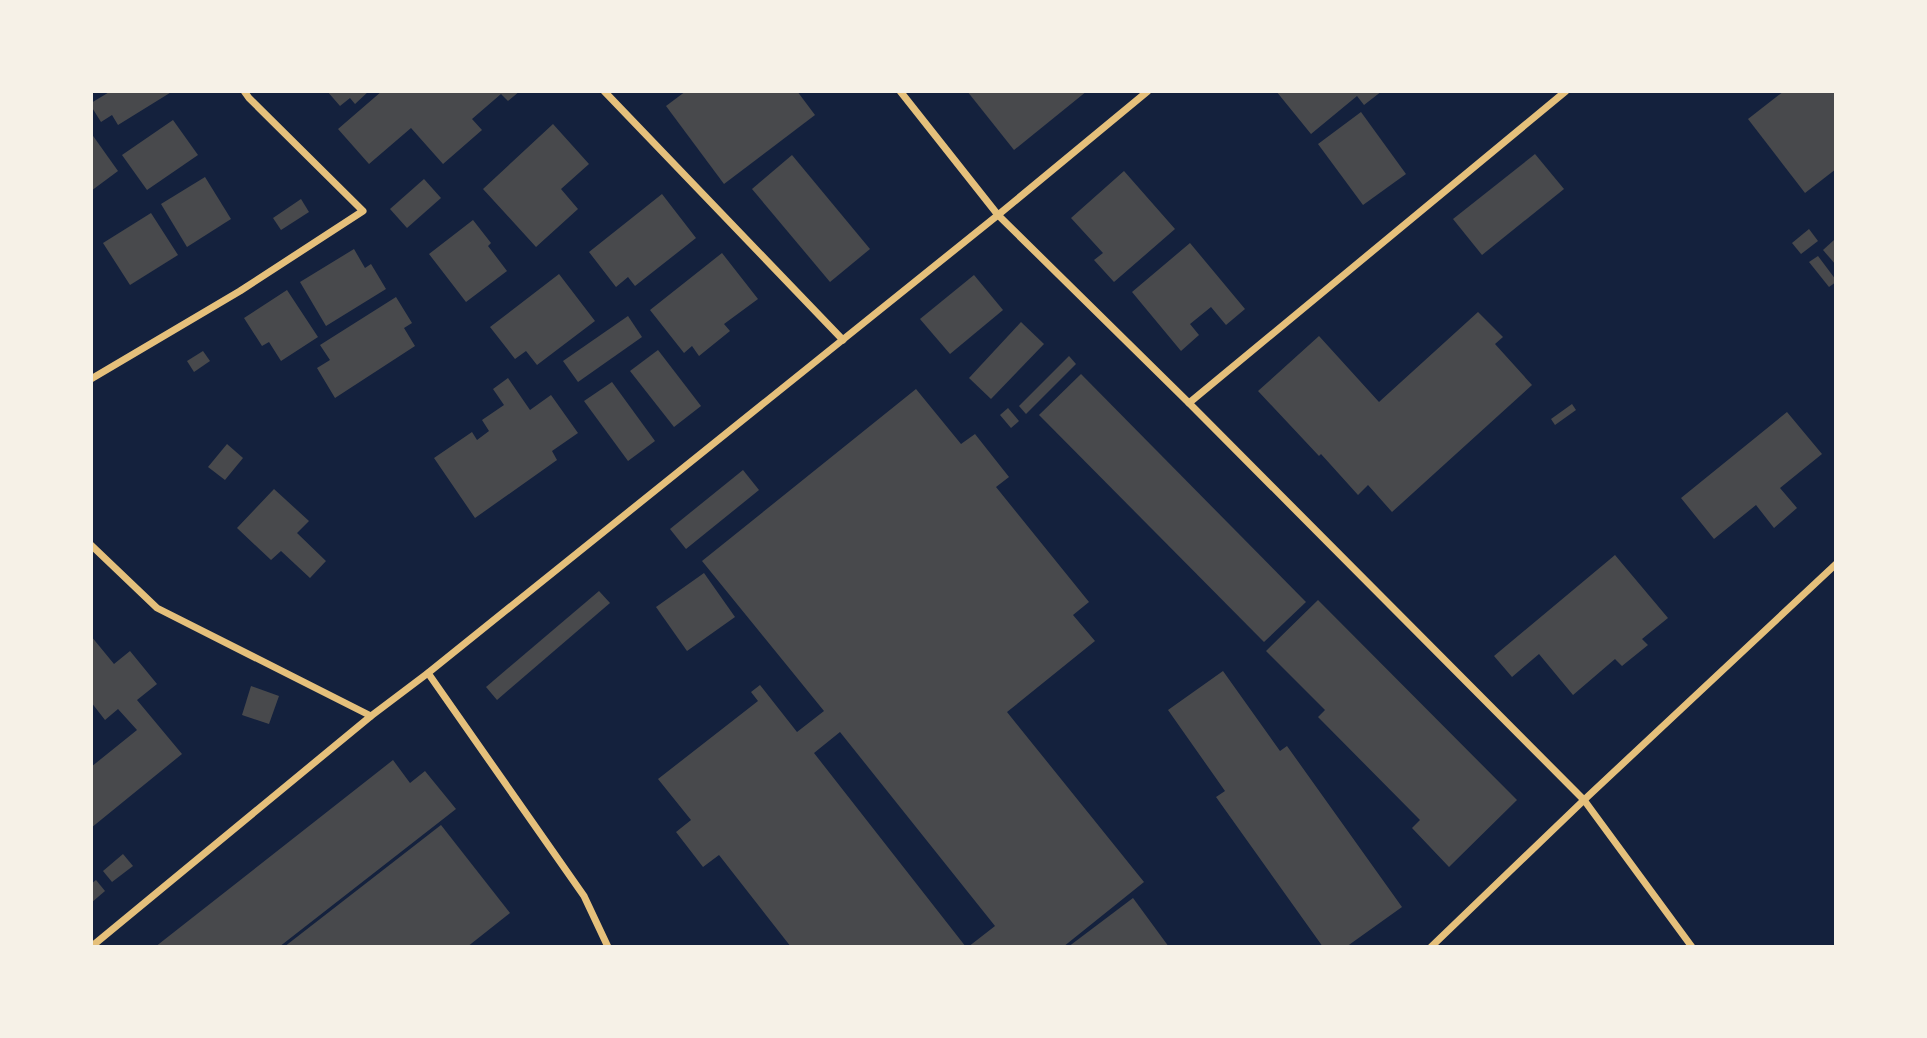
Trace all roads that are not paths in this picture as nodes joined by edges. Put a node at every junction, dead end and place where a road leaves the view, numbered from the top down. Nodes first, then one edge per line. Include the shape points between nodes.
1 (244, 91) edge
2 (604, 91) edge
3 (900, 91) edge
4 (1148, 91) edge
5 (1566, 91) edge
6 (998, 215) junction
7 (843, 340) junction
8 (91, 379) edge
9 (1189, 403) junction
10 (91, 545) edge
11 (1836, 564) edge
12 (428, 673) junction
13 (371, 716) junction
14 (1584, 800) junction
15 (91, 947) edge
16 (608, 947) edge
17 (1431, 947) edge
18 (1692, 947) edge

1 - 8 street via 363,211
2 - 7 street
3 - 6 street
4 - 6 street
5 - 9 street
6 - 7 street
6 - 9 street
7 - 12 street
9 - 14 street
10 - 13 street via 157,608
11 - 14 street
12 - 13 street
12 - 16 street via 584,896
13 - 15 street
14 - 17 street
14 - 18 street

